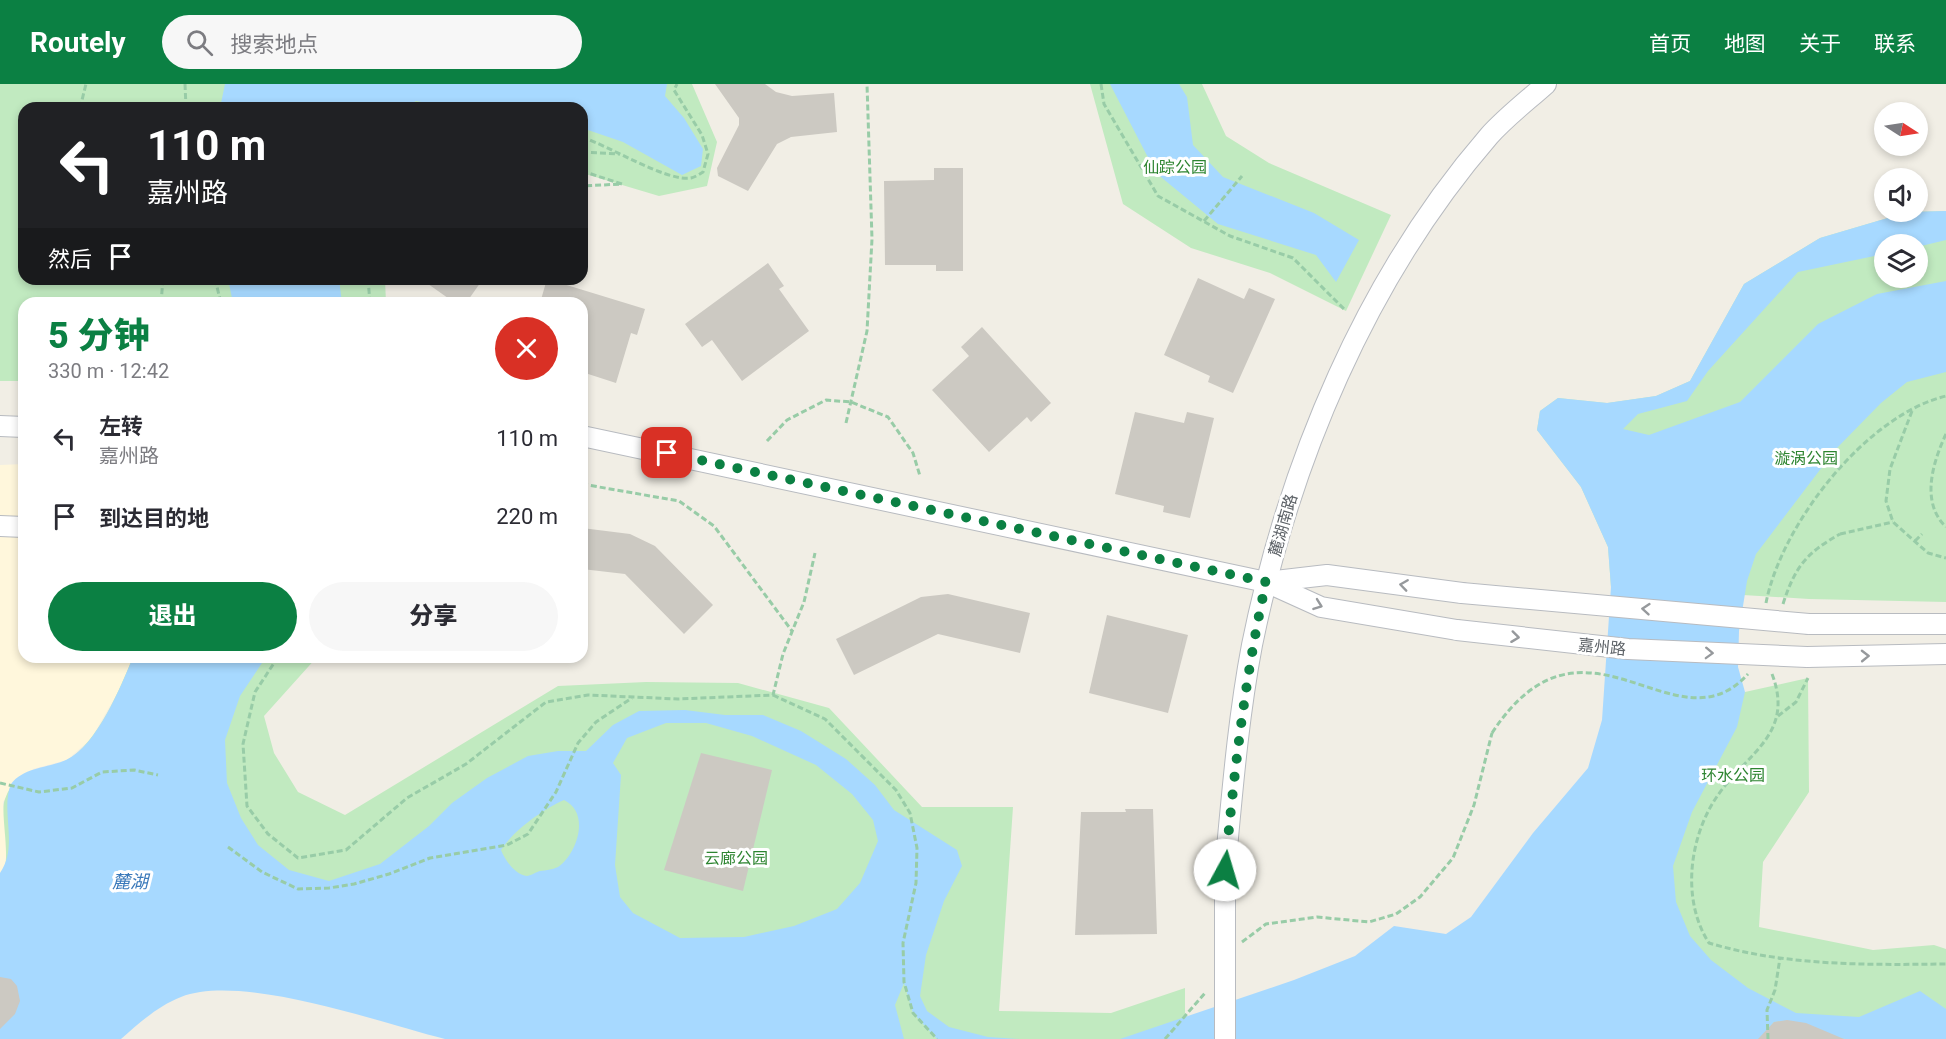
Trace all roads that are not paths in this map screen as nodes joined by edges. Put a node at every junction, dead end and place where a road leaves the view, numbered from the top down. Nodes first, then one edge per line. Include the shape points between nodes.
1 (1546, 84) edge
2 (0, 426) edge
3 (18, 427) edge
4 (588, 437) edge
5 (0, 526) edge
6 (18, 527) edge
7 (1266, 582) junction
8 (1946, 624) edge
9 (1946, 654) edge
10 (1225, 1039) edge

1 - 7 street, 麓湖南路 via 1490,135 1404,252 1356,340 1311,437
2 - 3 street
4 - 7 street, 嘉州路
5 - 6 street
8 -> 7 street, 嘉州路, bridge via 1809,624 1462,593 1328,575
7 -> 9 street, 嘉州路, bridge via 1321,608 1457,630 1628,649 1807,657
7 - 10 street, 麓湖南路, bridge via 1238,742 1225,870

